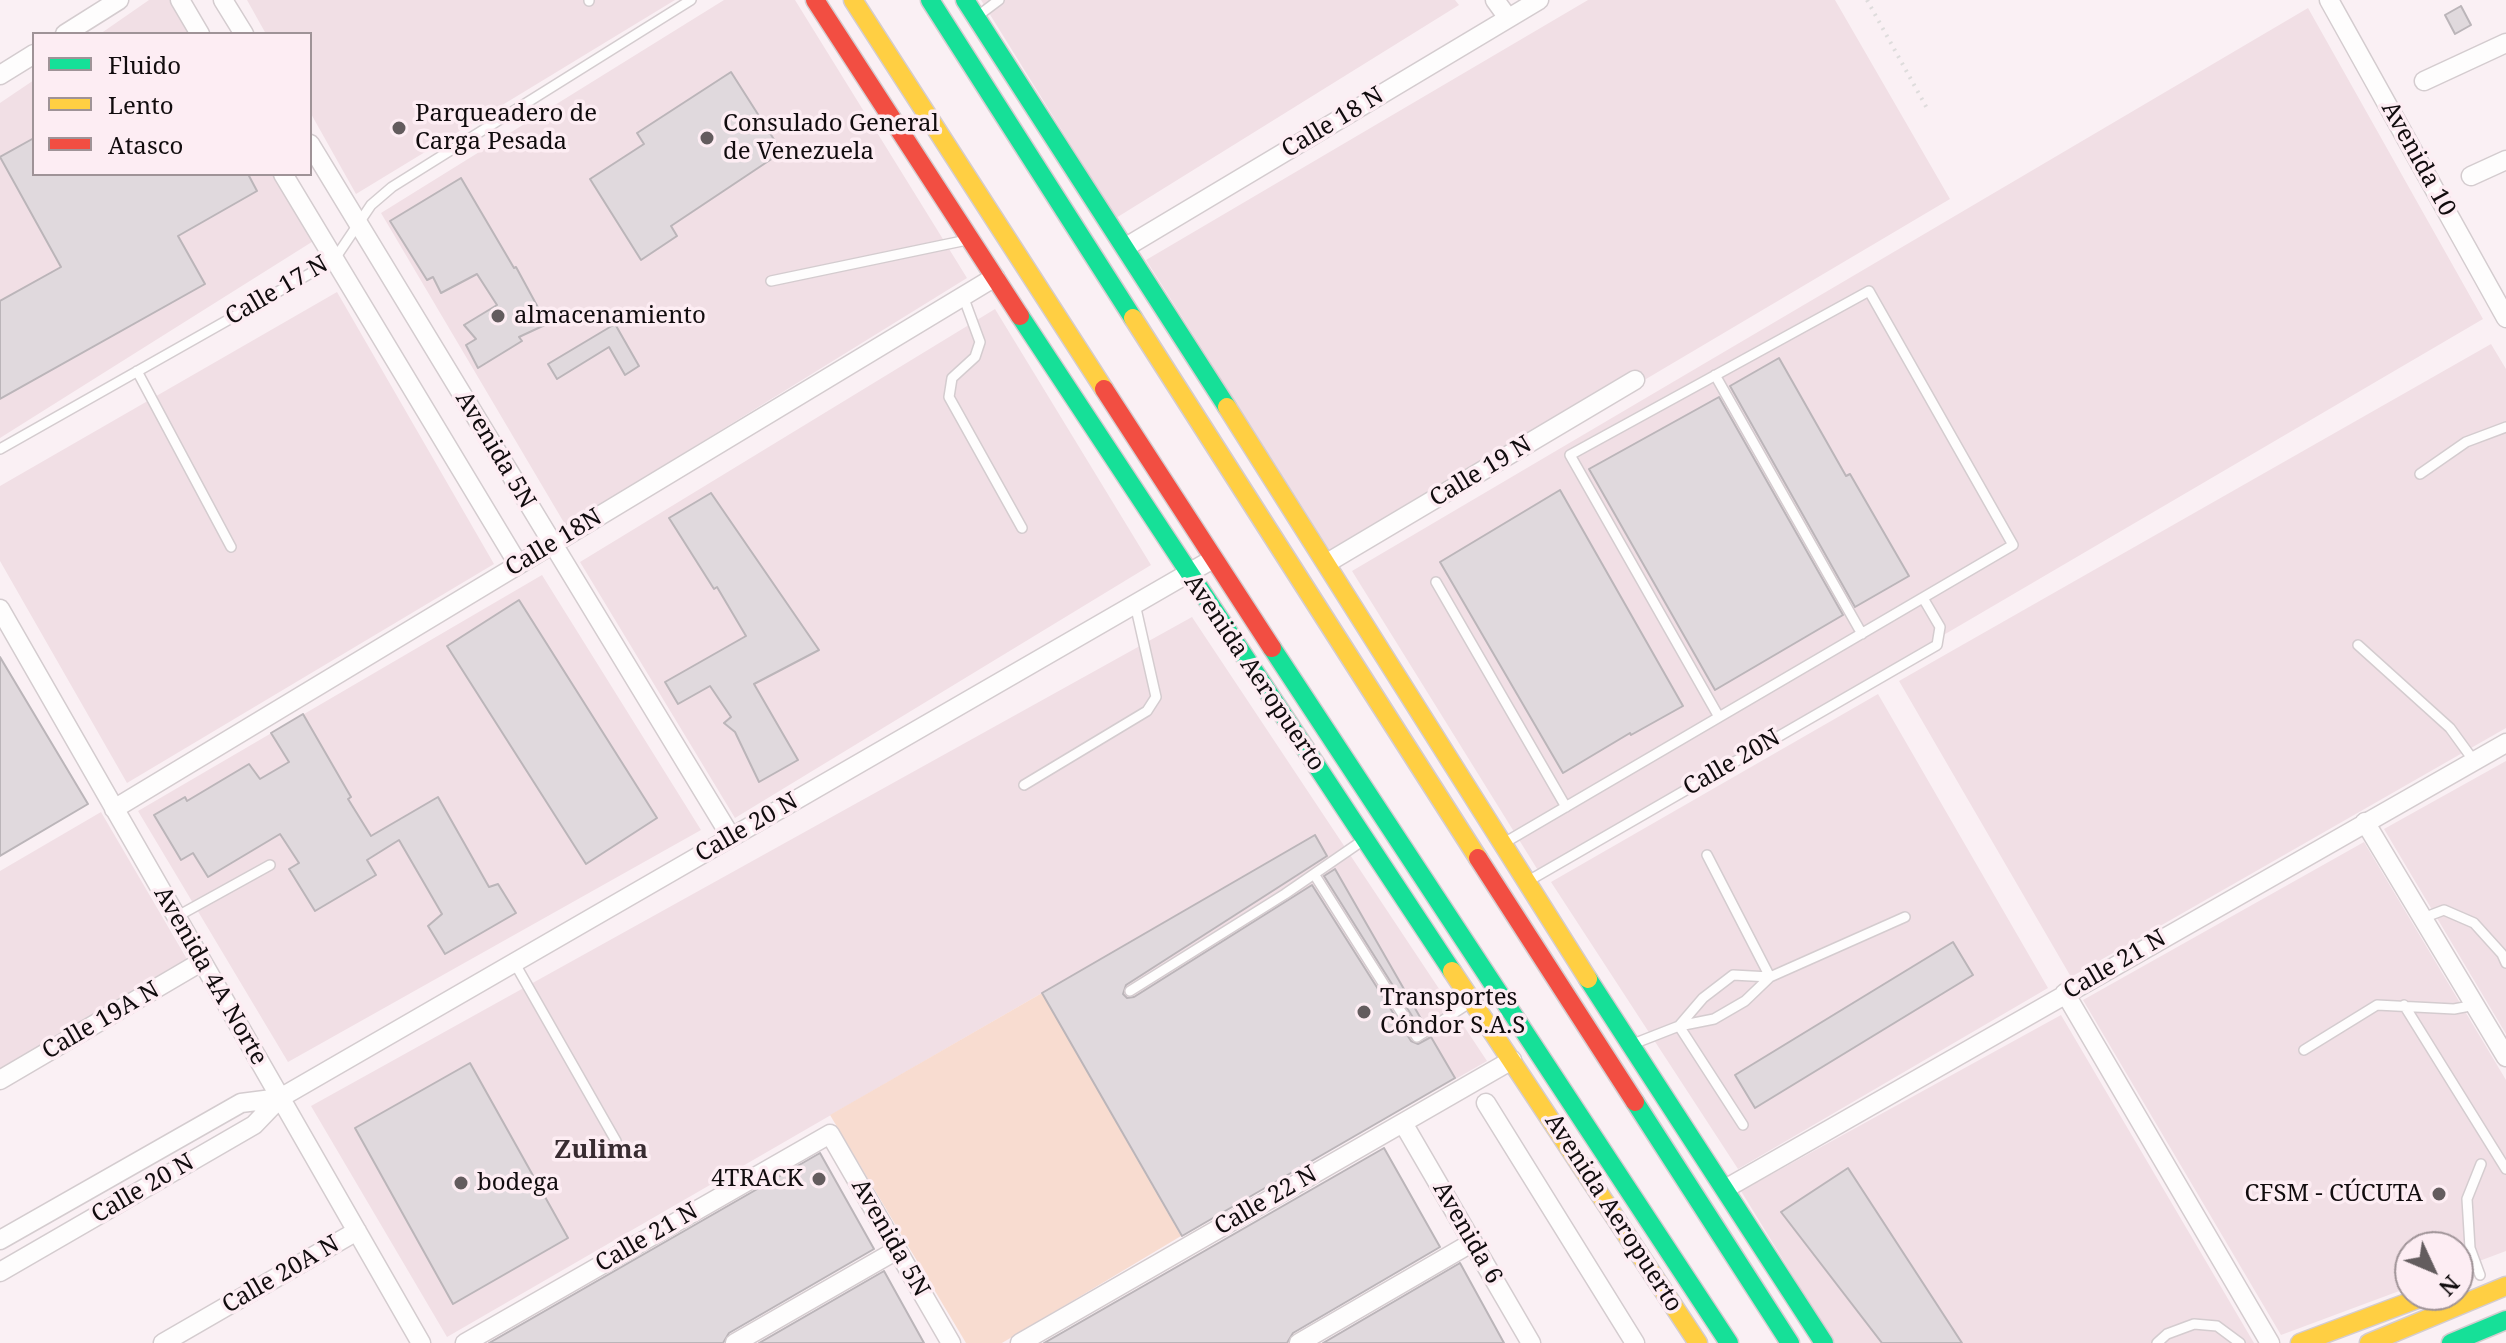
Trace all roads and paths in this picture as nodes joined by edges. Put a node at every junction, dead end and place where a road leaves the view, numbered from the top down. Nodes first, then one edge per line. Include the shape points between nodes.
1 (119, 0) edge
2 (180, 0) edge
3 (223, 0) edge
4 (691, 0) edge
5 (815, 0) edge
6 (853, 0) edge
7 (930, 0) edge
8 (965, 0) edge
9 (999, 0) edge
10 (1495, 0) edge
11 (1539, 0) edge
12 (1867, 0) edge
13 (2329, 0) edge
14 (976, 17) junction
15 (1508, 18) junction
16 (68, 32) edge
17 (199, 32) edge
18 (243, 32) edge
19 (2506, 43) edge
20 (32, 55) edge
21 (0, 75) edge
22 (2424, 81) dead end
23 (1928, 110) dead end
24 (312, 147) edge
25 (2506, 160) edge
26 (284, 176) edge
27 (2471, 176) dead end
28 (358, 224) junction
29 (971, 240) junction
30 (1126, 247) junction
31 (334, 260) junction
32 (995, 277) junction
33 (771, 281) dead end
34 (963, 296) junction
35 (2506, 318) edge
36 (137, 371) junction
37 (1715, 375) junction
38 (1635, 380) dead end
39 (2506, 427) edge
40 (0, 449) edge
41 (2420, 474) dead end
42 (1274, 480) junction
43 (1247, 498) junction
44 (1022, 528) dead end
45 (552, 544) junction
46 (231, 547) dead end
47 (1213, 559) junction
48 (1327, 563) junction
49 (518, 564) junction
50 (1188, 574) junction
51 (1436, 582) dead end
52 (1923, 598) junction
53 (1135, 604) junction
54 (3, 621) edge
55 (1862, 634) junction
56 (2358, 645) dead end
57 (1380, 706) junction
58 (1719, 717) junction
59 (1426, 724) junction
60 (2506, 743) edge
61 (1338, 748) junction
62 (2474, 761) junction
63 (1314, 763) junction
64 (1024, 785) dead end
65 (1566, 807) junction
66 (114, 809) junction
67 (2365, 822) junction
68 (731, 837) junction
69 (1365, 839) junction
70 (1503, 843) junction
71 (1707, 855) dead end
72 (270, 865) dead end
73 (1314, 874) junction
74 (1527, 882) junction
75 (176, 917) junction
76 (1905, 917) dead end
77 (2423, 918) junction
78 (201, 962) junction
79 (514, 962) junction
80 (2506, 963) edge
81 (1770, 977) junction
82 (1130, 991) dead end
83 (2065, 993) junction
84 (1473, 1001) junction
85 (2404, 1005) junction
86 (2475, 1005) junction
87 (1679, 1026) junction
88 (1630, 1046) junction
89 (2304, 1050) dead end
90 (2506, 1057) edge
91 (1512, 1060) junction
92 (0, 1080) edge
93 (280, 1098) junction
94 (1486, 1103) dead end
95 (1403, 1123) junction
96 (1743, 1125) dead end
97 (830, 1134) joint
98 (616, 1141) dead end
99 (2481, 1164) dead end
100 (2506, 1169) edge
101 (1725, 1189) junction
102 (357, 1231) junction
103 (0, 1240) edge
104 (1473, 1242) junction
105 (897, 1250) junction
106 (2506, 1269) edge
107 (0, 1272) edge
108 (2480, 1275) junction
109 (2474, 1277) edge
110 (2506, 1286) edge
111 (2394, 1308) edge
112 (2506, 1320) edge
113 (163, 1343) edge
114 (421, 1343) edge
115 (465, 1343) edge
116 (735, 1343) edge
117 (951, 1343) edge
118 (1020, 1343) edge
119 (1299, 1343) edge
120 (1531, 1343) edge
121 (1635, 1343) edge
122 (1698, 1343) edge
123 (1729, 1343) edge
124 (1790, 1343) edge
125 (1824, 1343) edge
126 (2157, 1343) edge
127 (2240, 1343) edge
128 (2270, 1343) edge
129 (2300, 1343) edge
130 (2369, 1343) edge
131 (2451, 1343) edge

1 - 16 street
2 - 17 street
3 - 18 street
4 - 28 lane, Calle 17 N via 392,187
5 - 29 main road, Avenida Aeropuerto
6 - 47 main road, Avenida Aeropuerto
7 - 43 main road
8 - 14 main road
9 - 14 lane
10 - 15 street
11 - 15 street, Calle 18 N
12 - 23 path
13 - 35 street, Avenida 10
14 - 30 main road
15 - 30 street, Calle 18 N
19 - 22 street
20 - 21 street
24 - 28 street, Avenida 5N
25 - 27 street
26 - 31 street, Avenida 5N
28 - 31 lane, Calle 17 N
28 - 45 street, Avenida 5N
29 - 32 main road, Avenida Aeropuerto
29 - 33 lane
30 - 42 main road
31 - 36 lane, Calle 17 N
31 - 49 street, Avenida 5N
32 - 34 street, Calle 18N
32 - 50 main road, Avenida Aeropuerto
34 - 44 lane via 980,342 975,357 952,378 949,397
34 - 45 street, Calle 18N
36 - 40 lane, Calle 17 N
36 - 46 lane
37 - 52 lane via 1869,291 2013,545
37 - 55 lane
37 - 58 lane via 1570,455
38 - 48 street, Calle 19 N
39 - 41 lane via 2466,442
42 - 43 main road
42 - 48 main road
43 - 57 main road
45 - 49 street, Calle 18N
45 - 68 street, Avenida 5N
47 - 50 street, Calle 20 N
47 - 61 main road, Avenida Aeropuerto
48 - 59 main road
49 - 66 street, Calle 18N
50 - 53 street, Calle 20 N
50 - 63 main road, Avenida Aeropuerto
51 - 65 lane
52 - 55 lane
52 - 74 lane, Calle 20N via 1940,627 1937,645
53 - 64 lane via 1156,697 1147,711
53 - 68 street, Calle 20 N
54 - 66 street, Avenida 4A Norte
55 - 58 lane
56 - 62 lane via 2450,728
57 - 59 main road
57 - 124 main road
58 - 65 lane
59 - 70 main road
60 - 62 street, Calle 21 N
61 - 63 main road
61 - 123 main road, Avenida Aeropuerto
62 - 67 street, Calle 21 N
63 - 69 main road, Avenida Aeropuerto
65 - 70 lane
66 - 75 street, Avenida 4A Norte
67 - 77 street
67 - 83 street, Calle 21 N
68 - 79 street, Calle 20 N
69 - 73 lane
69 - 84 main road, Avenida Aeropuerto
70 - 74 main road
71 - 81 lane
72 - 75 lane
73 - 82 lane
73 - 84 lane via 1417,1037
74 - 88 main road
75 - 78 street, Avenida 4A Norte
76 - 81 lane
77 - 80 lane via 2444,910 2474,923
77 - 86 street
78 - 92 street, Calle 19A N
78 - 93 street, Avenida 4A Norte
79 - 93 street, Calle 20 N
79 - 98 lane
81 - 87 lane via 1745,1001 1714,1019
81 - 87 lane via 1733,975
83 - 101 street, Calle 21 N
83 - 128 street
84 - 91 main road, Avenida Aeropuerto
85 - 86 lane
85 - 89 lane via 2377,1005
85 - 100 lane
86 - 90 street
87 - 88 lane
87 - 96 lane
88 - 101 main road
91 - 95 street, Calle 22 N
91 - 122 main road, Avenida Aeropuerto
93 - 102 street, Avenida 4A Norte
93 - 103 street, Calle 20 N via 241,1103
93 - 107 street, Calle 20 N via 254,1125
94 - 121 street, Avenida Aeropuerto
95 - 104 street, Avenida 6
95 - 118 street, Calle 22 N
97 - 105 street, Avenida 5N
97 - 115 street, Calle 21 N
99 - 108 lane via 2467,1199 2470,1248
101 - 125 main road
102 - 113 street, Calle 20A N
102 - 114 street, Avenida 4A Norte
104 - 119 street
104 - 120 street, Avenida 6
105 - 116 street
105 - 117 street, Avenida 5N
106 - 108 main road
108 - 109 main road
110 - 130 main road
111 - 129 main road
112 - 131 main road
126 - 127 lane via 2194,1324 2217,1326

